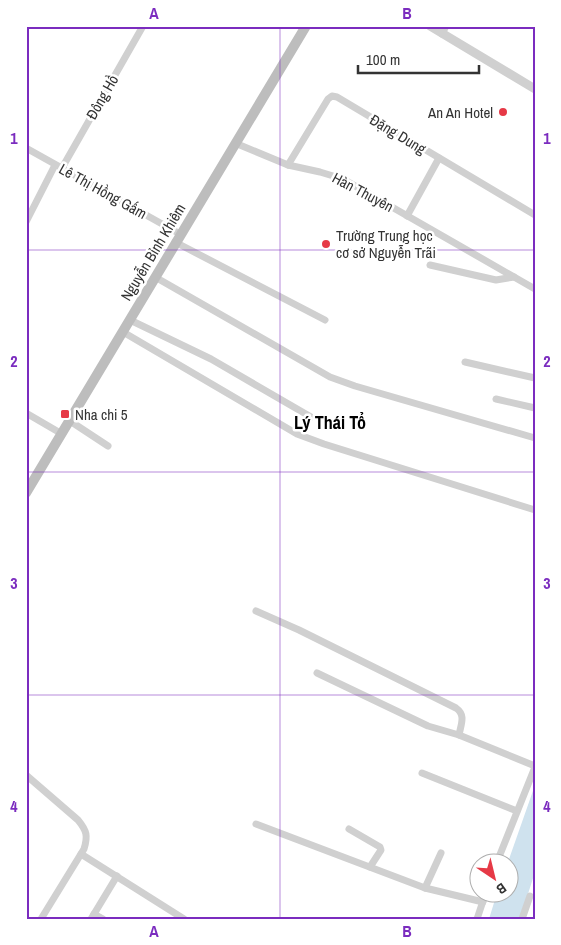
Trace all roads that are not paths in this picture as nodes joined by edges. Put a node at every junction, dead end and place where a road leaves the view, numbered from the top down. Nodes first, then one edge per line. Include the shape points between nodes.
1 (142, 26) edge
2 (306, 26) edge
3 (430, 26) edge
4 (444, 30) edge
5 (535, 89) edge
6 (235, 143) junction
7 (26, 148) edge
8 (439, 158) junction
9 (288, 165) junction
10 (58, 166) junction
11 (407, 216) junction
12 (535, 216) edge
13 (26, 222) edge
14 (178, 238) junction
15 (430, 265) dead end
16 (155, 277) junction
17 (514, 277) junction
18 (535, 289) edge
19 (130, 320) junction
20 (325, 320) dead end
21 (122, 332) junction
22 (465, 362) dead end
23 (535, 378) edge
24 (496, 399) dead end
25 (535, 408) edge
26 (26, 413) edge
27 (312, 417) dead end
28 (70, 421) junction
29 (62, 434) junction
30 (535, 438) edge
31 (108, 446) dead end
32 (27, 490) edge
33 (535, 510) edge
34 (256, 611) dead end
35 (317, 673) dead end
36 (459, 734) junction
37 (535, 766) edge
38 (422, 773) dead end
39 (26, 775) edge
40 (517, 811) junction
41 (256, 824) dead end
42 (349, 829) dead end
43 (501, 852) edge
44 (441, 853) dead end
45 (81, 854) junction
46 (370, 867) junction
47 (117, 876) junction
48 (424, 888) junction
49 (530, 896) dead end
50 (468, 898) edge
51 (483, 902) edge
52 (93, 916) edge
53 (41, 919) edge
54 (103, 919) edge
55 (184, 919) edge
56 (477, 919) edge
57 (522, 919) edge

1 - 10 street, Đông Hồ
2 - 6 main road, Nguyễn Bỉnh Khiêm
3 - 4 street
4 - 5 street
6 - 9 street, Hàn Thuyên
6 - 14 main road, Nguyễn Bỉnh Khiêm
7 - 10 street, Lê Thị Hồng Gấm
8 - 9 street, Đặng Dung via 332,96
8 - 11 street
8 - 12 street, Đặng Dung
9 - 11 street, Hàn Thuyên via 343,179
10 - 13 street, Đông Hồ
10 - 14 street, Lê Thị Hồng Gấm
11 - 17 street, Hàn Thuyên
14 - 16 main road, Nguyễn Bỉnh Khiêm
14 - 20 street, Lê Thị Hồng Gấm
15 - 17 street via 496,280
16 - 19 main road, Nguyễn Bỉnh Khiêm
16 - 30 street via 330,377
17 - 18 street, Hàn Thuyên
19 - 21 main road, Nguyễn Bỉnh Khiêm
19 - 27 street via 211,359
21 - 28 main road, Nguyễn Bỉnh Khiêm
21 - 33 street via 297,434
22 - 23 street
24 - 25 street
26 - 29 street
28 - 29 main road, Nguyễn Bỉnh Khiêm
28 - 31 street
29 - 32 main road, Nguyễn Bỉnh Khiêm
34 - 36 street via 456,708 463,716
35 - 36 street via 428,726
36 - 37 street
37 - 40 street
38 - 40 street
39 - 45 street via 86,829 87,838
40 - 43 street
41 - 46 street
42 - 46 street via 380,847
44 - 48 street
45 - 47 street
45 - 53 street
46 - 48 street
47 - 52 street
47 - 55 street
48 - 50 street
49 - 57 street
51 - 56 street
52 - 54 street

